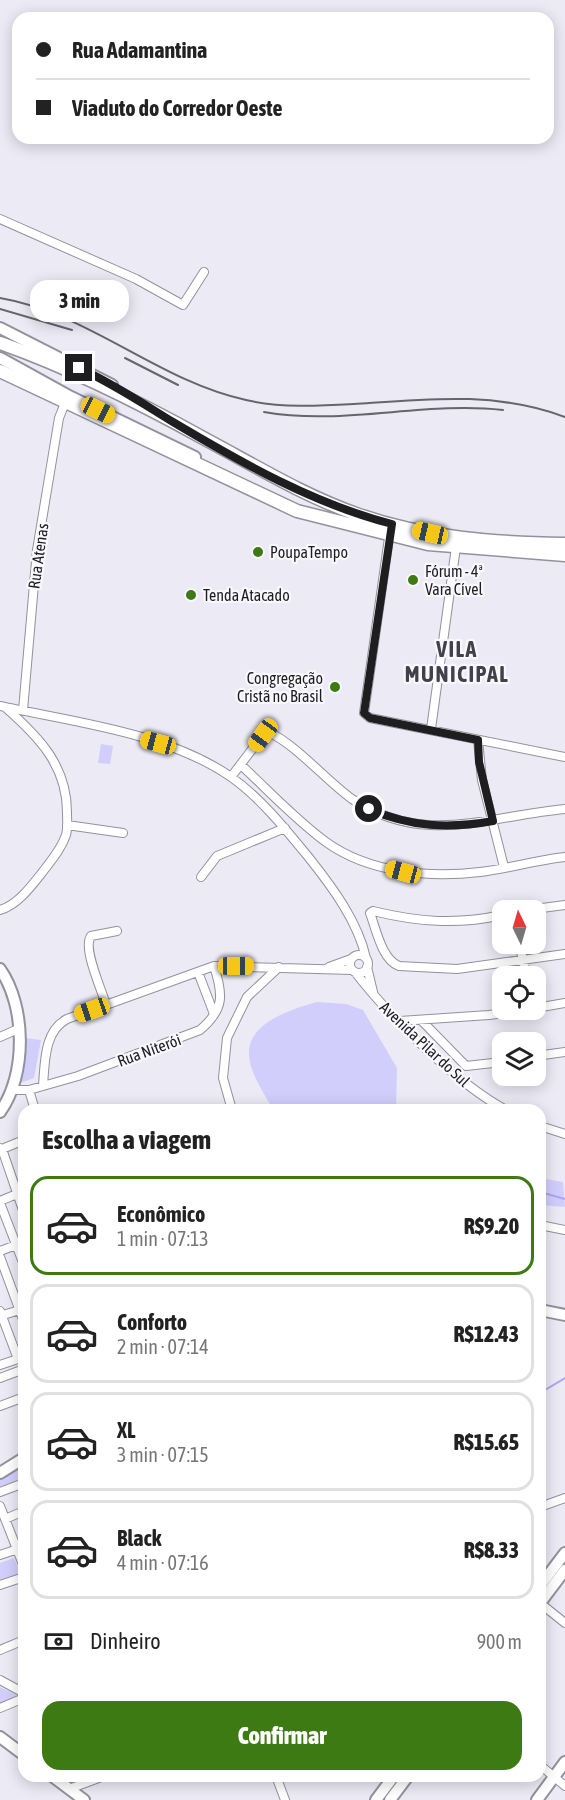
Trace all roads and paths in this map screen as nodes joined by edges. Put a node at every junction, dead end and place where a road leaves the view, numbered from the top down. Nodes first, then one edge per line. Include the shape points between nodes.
1 (0, 219) edge
2 (204, 272) dead end
3 (0, 328) edge
4 (0, 343) edge
5 (0, 358) edge
6 (0, 371) edge
7 (66, 399) junction
8 (172, 422) junction
9 (391, 530) junction
10 (565, 544) edge
11 (456, 547) junction
12 (565, 555) edge
13 (3, 707) edge
14 (23, 710) junction
15 (38, 713) junction
16 (431, 729) junction
17 (33, 732) junction
18 (478, 740) junction
19 (565, 757) edge
20 (241, 765) junction
21 (231, 777) junction
22 (565, 809) edge
23 (493, 821) junction
24 (67, 825) junction
25 (285, 828) junction
26 (123, 832) dead end
27 (565, 857) edge
28 (504, 867) junction
29 (201, 877) dead end
30 (565, 905) edge
31 (546, 908) edge
32 (0, 910) edge
33 (492, 918) edge
34 (117, 931) dead end
35 (358, 934) junction
36 (521, 954) edge
37 (565, 954) edge
38 (353, 957) junction
39 (523, 961) junction
40 (367, 963) junction
41 (214, 966) junction
42 (524, 966) edge
43 (279, 967) junction
44 (324, 968) junction
45 (0, 969) edge
46 (354, 971) junction
47 (198, 972) junction
48 (4, 983) edge
49 (374, 996) junction
50 (565, 1003) edge
51 (106, 1005) junction
52 (546, 1006) edge
53 (492, 1013) edge
54 (214, 1014) junction
55 (421, 1020) junction
56 (400, 1021) junction
57 (18, 1029) junction
58 (0, 1037) edge
59 (565, 1052) edge
60 (546, 1055) edge
61 (492, 1063) edge
62 (43, 1085) junction
63 (14, 1090) junction
64 (29, 1090) junction
65 (33, 1104) edge
66 (230, 1104) edge
67 (497, 1104) edge
68 (0, 1112) edge
69 (546, 1128) edge
70 (565, 1134) edge
71 (18, 1145) edge
72 (1, 1148) edge
73 (18, 1187) edge
74 (18, 1193) edge
75 (0, 1202) edge
76 (546, 1226) edge
77 (565, 1230) edge
78 (18, 1240) edge
79 (18, 1245) edge
80 (0, 1251) edge
81 (0, 1257) edge
82 (18, 1300) edge
83 (18, 1310) edge
84 (546, 1311) edge
85 (1, 1314) edge
86 (565, 1315) edge
87 (18, 1351) edge
88 (18, 1359) edge
89 (0, 1365) edge
90 (18, 1372) edge
91 (0, 1378) edge
92 (18, 1399) edge
93 (0, 1406) edge
94 (18, 1462) edge
95 (0, 1473) edge
96 (18, 1485) edge
97 (0, 1492) edge
98 (565, 1498) edge
99 (546, 1505) edge
100 (0, 1506) edge
101 (18, 1514) edge
102 (5, 1519) junction
103 (18, 1544) edge
104 (18, 1549) edge
105 (565, 1553) edge
106 (0, 1556) edge
107 (565, 1570) edge
108 (18, 1578) edge
109 (546, 1578) edge
110 (0, 1585) edge
111 (546, 1595) edge
112 (546, 1608) edge
113 (565, 1623) edge
114 (18, 1642) edge
115 (0, 1650) edge
116 (0, 1680) edge
117 (18, 1690) edge
118 (18, 1700) edge
119 (0, 1708) edge
120 (0, 1737) edge
121 (18, 1750) edge
122 (565, 1762) edge
123 (546, 1770) edge
124 (554, 1777) junction
125 (60, 1782) edge
126 (88, 1782) edge
127 (278, 1782) edge
128 (390, 1782) edge
129 (404, 1782) edge
130 (565, 1786) edge
131 (69, 1789) junction
132 (84, 1800) edge
133 (285, 1800) edge
134 (376, 1800) edge
135 (390, 1800) edge
136 (537, 1800) edge

1 - 2 street via 136,279 183,305
3 - 8 main road via 139,399
4 - 8 main road via 45,360
5 - 7 main road
6 - 7 main road
7 - 9 main road via 297,511
7 - 14 street, Rua Atenas via 59,418 37,550
8 - 9 main road via 294,489
9 - 10 main road via 499,543
9 - 11 main road
9 - 16 street via 364,713 370,718
11 - 12 main road
11 - 16 street
13 - 14 street, Avenida Pilar do Sul
13 - 17 street
14 - 15 street, Avenida Pilar do Sul
15 - 17 street
15 - 21 street, Avenida Pilar do Sul via 158,743
16 - 18 street
17 - 24 street via 50,752 60,773
18 - 19 street
18 - 23 street via 479,762
20 - 21 street
20 - 23 street via 263,735 273,734 353,799 391,818 432,827
20 - 28 street via 326,842 354,857 403,872 425,874
21 - 25 street, Avenida Pilar do Sul
22 - 23 street
23 - 28 street
24 - 26 street
24 - 32 street via 60,848 40,875 17,900
25 - 29 street via 217,856
25 - 35 street, Avenida Pilar do Sul via 330,887
27 - 28 street
30 - 31 street
33 - 39 street via 433,922 371,912 393,964 458,969
34 - 51 street via 91,936 88,941
35 - 38 street
35 - 40 street, Avenida Pilar do Sul
36 - 39 street
37 - 39 street
38 - 40 street
38 - 44 street
38 - 46 street
39 - 42 street
40 - 46 street via 361,972
40 - 49 street, Avenida Pilar do Sul
41 - 43 street
41 - 47 street
41 - 54 street via 222,993
43 - 44 street
43 - 66 street via 247,997 227,1038 223,1078
44 - 46 street
45 - 48 main road
46 - 49 street, Avenida Pilar do Sul
47 - 51 street
47 - 54 street
48 - 57 main road via 16,1004
49 - 56 street, Avenida Pilar do Sul
50 - 52 street
51 - 62 street via 57,1025 45,1056
53 - 55 street
54 - 62 street, Rua Niterói via 189,1035
55 - 56 street
55 - 61 street via 466,1066
56 - 67 street, Avenida Pilar do Sul via 471,1087
57 - 58 street
57 - 63 main road
59 - 60 street
62 - 64 street, Rua Niterói
63 - 64 street, Rua Niterói
63 - 68 main road
64 - 65 street
69 - 70 street
71 - 72 street
72 - 73 street
74 - 75 street
75 - 78 street
76 - 77 street
79 - 80 street
81 - 82 street
83 - 85 street
84 - 86 main road
85 - 87 street
88 - 89 street
90 - 91 street
92 - 93 street
94 - 95 main road
96 - 97 street
98 - 99 street
100 - 102 street
101 - 102 street
102 - 103 street
104 - 106 street
105 - 109 main road
107 - 111 main road
108 - 110 street
112 - 113 street
114 - 115 street
116 - 117 street
118 - 119 street
120 - 121 main road
122 - 124 main road
123 - 124 street
124 - 130 street
124 - 136 main road
125 - 131 main road
126 - 131 street
127 - 133 street
128 - 134 main road
129 - 135 main road
131 - 132 main road

